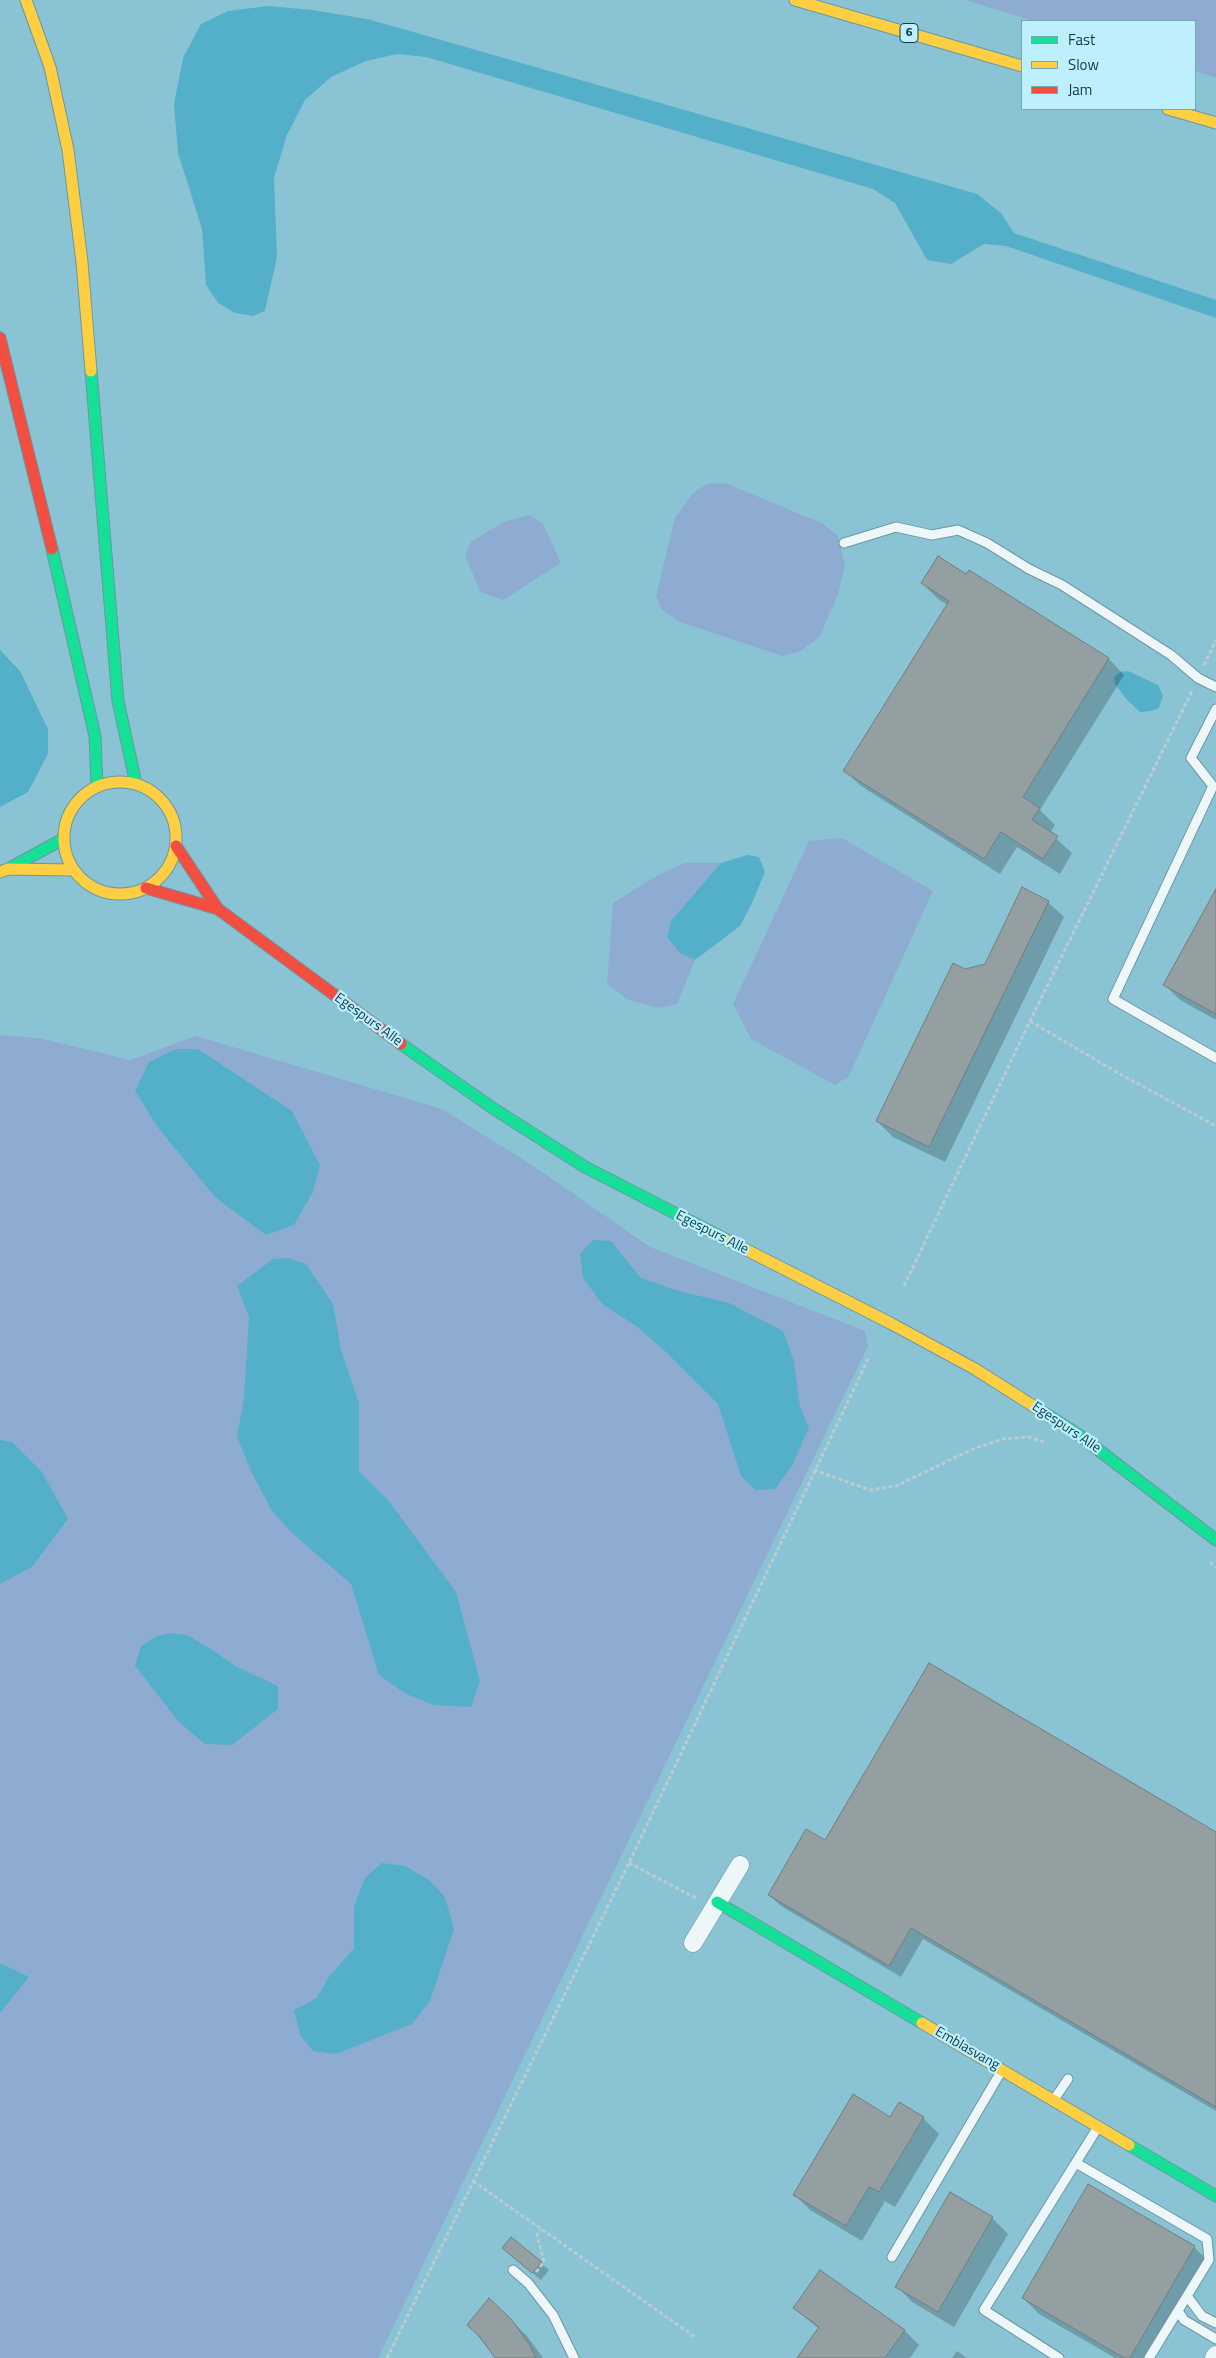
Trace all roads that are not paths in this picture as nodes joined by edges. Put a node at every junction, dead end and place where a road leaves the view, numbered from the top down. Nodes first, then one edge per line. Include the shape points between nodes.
1 (26, 0) edge
2 (795, 0) edge
3 (1021, 66) edge
4 (1171, 110) edge
5 (1216, 123) edge
6 (0, 338) edge
7 (844, 542) dead end
8 (1216, 687) edge
9 (1216, 709) edge
10 (136, 784) junction
11 (97, 786) junction
12 (63, 839) junction
13 (176, 846) junction
14 (73, 870) junction
15 (4, 871) edge
16 (146, 888) junction
17 (218, 908) junction
18 (1216, 1058) edge
19 (1216, 1540) edge
20 (740, 1865) dead end
21 (717, 1902) junction
22 (692, 1943) dead end
23 (1002, 2070) junction
24 (1068, 2078) dead end
25 (1054, 2101) junction
26 (1098, 2127) junction
27 (1076, 2163) junction
28 (1216, 2196) edge
29 (892, 2257) dead end
30 (513, 2270) dead end
31 (1187, 2296) junction
32 (1178, 2311) junction
33 (1216, 2323) edge
34 (1216, 2339) edge
35 (574, 2358) edge
36 (1059, 2358) edge
37 (1149, 2358) edge

1 - 10 main road via 50,67 68,150 82,262 118,701
2 - 3 main road, 6
4 - 5 main road
6 - 11 main road via 50,536 95,736
7 - 8 lane via 896,527 932,535 958,530 1062,585
9 - 18 lane via 1192,758 1213,786 1113,999
10 - 11 main road via 116,782
10 - 13 main road via 154,793 168,808 175,826
11 - 12 main road via 72,808 65,822
12 - 14 main road
12 - 15 main road
13 - 16 main road via 160,878
13 - 17 main road, Egespurs Alle
14 - 15 main road
14 - 16 main road via 82,881 106,893 134,893
16 - 17 main road, Egespurs Alle
17 - 19 main road, Egespurs Alle via 396,1041 519,1126 636,1194 975,1369 1079,1435
20 - 21 street
21 - 22 street
21 - 23 main road, Emblasvang
23 - 25 main road, Emblasvang
23 - 29 lane
24 - 25 lane
25 - 26 main road, Emblasvang
26 - 27 lane
26 - 28 main road, Emblasvang
27 - 31 lane via 1207,2239 1209,2260
27 - 36 lane via 984,2310
30 - 35 lane via 528,2283 553,2315
31 - 32 lane
31 - 33 lane via 1202,2316
32 - 34 lane via 1184,2320
32 - 37 lane

